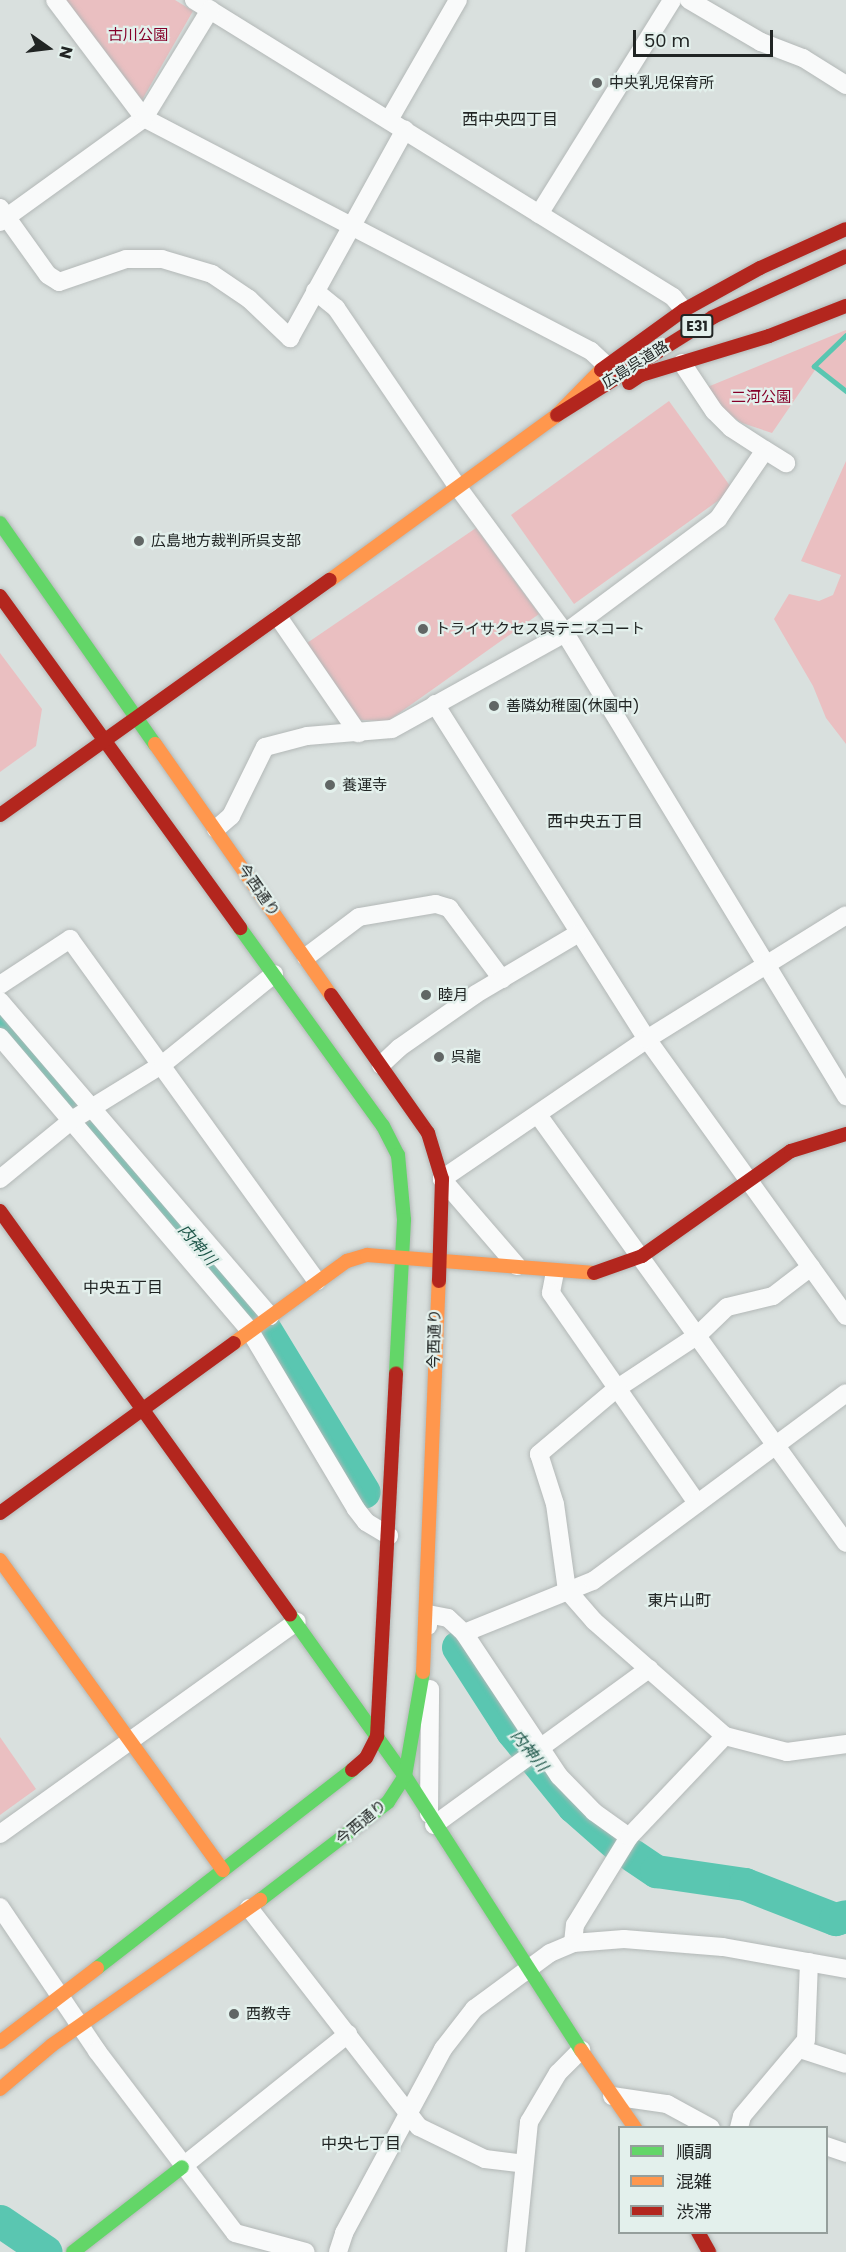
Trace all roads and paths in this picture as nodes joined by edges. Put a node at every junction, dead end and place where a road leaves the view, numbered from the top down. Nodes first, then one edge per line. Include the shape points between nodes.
1 (55, 0) edge
2 (458, 0) edge
3 (672, 0) edge
4 (689, 0) edge
5 (202, 5) edge
6 (846, 85) edge
7 (144, 118) junction
8 (397, 125) junction
9 (539, 214) junction
10 (2, 216) edge
11 (352, 225) junction
12 (846, 229) edge
13 (846, 256) edge
14 (315, 291) junction
15 (846, 306) edge
16 (684, 310) junction
17 (682, 363) junction
18 (606, 365) junction
19 (557, 415) junction
20 (765, 450) junction
21 (786, 463) dead end
22 (457, 486) junction
23 (0, 523) edge
24 (0, 596) edge
25 (279, 618) junction
26 (565, 633) junction
27 (435, 704) junction
28 (136, 719) junction
29 (358, 732) junction
30 (106, 740) junction
31 (0, 815) edge
32 (216, 829) junction
33 (846, 915) edge
34 (577, 934) junction
35 (306, 957) junction
36 (766, 963) junction
37 (274, 974) junction
38 (502, 979) junction
39 (0, 985) edge
40 (0, 1001) edge
41 (0, 1037) edge
42 (647, 1039) junction
43 (163, 1064) junction
44 (381, 1065) junction
45 (846, 1096) edge
46 (82, 1114) junction
47 (538, 1115) junction
48 (846, 1134) edge
49 (0, 1179) edge
50 (442, 1179) junction
51 (749, 1181) junction
52 (0, 1211) edge
53 (642, 1256) junction
54 (402, 1257) junction
55 (438, 1260) junction
56 (517, 1266) junction
57 (811, 1267) junction
58 (555, 1272) junction
59 (317, 1281) junction
60 (846, 1316) edge
61 (270, 1317) junction
62 (250, 1331) junction
63 (698, 1335) junction
64 (616, 1389) junction
65 (846, 1393) edge
66 (144, 1410) junction
67 (775, 1444) junction
68 (697, 1503) junction
69 (0, 1513) edge
70 (389, 1536) junction
71 (846, 1543) edge
72 (0, 1560) edge
73 (567, 1590) junction
74 (428, 1614) junction
75 (297, 1621) junction
76 (464, 1633) junction
77 (649, 1669) junction
78 (377, 1736) junction
79 (725, 1736) junction
80 (131, 1739) junction
81 (846, 1743) edge
82 (533, 1753) junction
83 (405, 1776) junction
84 (431, 1821) junction
85 (0, 1834) edge
86 (629, 1837) junction
87 (223, 1870) junction
88 (0, 1907) edge
89 (249, 1908) junction
90 (573, 1943) junction
91 (809, 1962) junction
92 (845, 1964) edge
93 (528, 1968) junction
94 (61, 1995) junction
95 (80, 2026) junction
96 (348, 2034) junction
97 (0, 2042) edge
98 (800, 2049) junction
99 (581, 2050) junction
100 (846, 2064) edge
101 (0, 2089) edge
102 (612, 2096) junction
103 (406, 2113) junction
104 (634, 2126) edge
105 (709, 2126) edge
106 (739, 2126) edge
107 (828, 2147) edge
108 (846, 2153) edge
109 (523, 2164) junction
110 (182, 2167) junction
111 (699, 2234) edge
112 (73, 2252) edge
113 (306, 2252) edge
114 (338, 2252) edge
115 (516, 2252) edge
116 (709, 2252) edge

1 - 7 street
2 - 8 street
3 - 9 street
4 - 6 street via 761,42 803,58
5 - 7 street
5 - 8 street
7 - 10 street
7 - 11 street
8 - 9 street
8 - 11 street
9 - 16 street via 673,297
10 - 14 street via 48,275 59,282 126,259 162,259 212,274 249,299 290,338
11 - 14 street
11 - 18 street via 591,351
12 - 16 main road via 760,267
13 - 19 main road, 広島呉道路 / E31 via 713,317
14 - 22 street via 336,308
15 - 17 main road
16 - 18 main road
17 - 20 street via 714,411 731,428
17 - 22 main road via 641,375
18 - 19 main road
19 - 22 main road
20 - 21 street
20 - 26 street via 718,519
22 - 25 main road
22 - 26 street
23 - 28 main road, 今西通り
24 - 30 main road
25 - 28 main road
25 - 29 street
26 - 27 street
26 - 36 street
27 - 29 street via 392,729
27 - 34 street
28 - 30 main road
28 - 32 main road, 今西通り
29 - 32 street via 307,736 265,747 231,816
30 - 31 main road
30 - 37 main road
32 - 35 main road, 今西通り
33 - 36 street
34 - 38 street
34 - 42 street
35 - 38 street via 359,917 436,904 449,908
35 - 44 main road, 今西通り
36 - 42 street
36 - 45 street
37 - 43 street
37 - 54 main road via 383,1126 398,1155 403,1186
38 - 44 street via 399,1048
39 - 43 street via 70,939
40 - 46 street
41 - 46 street
42 - 47 street
42 - 51 street
43 - 46 street
43 - 59 street
44 - 50 main road, 今西通り via 428,1133
46 - 49 street
46 - 61 street
46 - 62 street
47 - 50 street
47 - 53 street
48 - 51 main road via 790,1151
50 - 55 main road, 今西通り
50 - 56 street
51 - 53 main road
51 - 57 street
52 - 66 main road
53 - 58 main road via 600,1272
53 - 63 street
54 - 55 main road
54 - 59 main road via 367,1255 346,1261
54 - 70 main road
55 - 56 main road
55 - 74 main road, 今西通り
56 - 58 main road
57 - 60 street
57 - 63 street via 773,1296 727,1306
58 - 64 street via 551,1293
59 - 61 main road
61 - 62 main road
62 - 66 main road
62 - 70 street via 356,1509 366,1522
63 - 64 street
63 - 67 street
64 - 68 street
64 - 73 street via 539,1454 555,1504
65 - 67 street
66 - 69 main road
66 - 75 main road
67 - 68 street
67 - 71 street
68 - 73 street via 593,1581
70 - 78 main road
72 - 80 main road
73 - 76 street
73 - 77 street via 594,1622
74 - 76 street via 448,1618
74 - 83 main road, 今西通り via 421,1701
74 - 84 street
75 - 78 main road
75 - 80 street
76 - 82 street
77 - 79 street
77 - 82 street
78 - 83 main road
78 - 87 main road via 366,1758 337,1784
79 - 81 street via 787,1752
79 - 86 street
80 - 85 street
80 - 87 main road
82 - 84 street
82 - 86 street via 594,1812
83 - 84 main road
83 - 89 main road, 今西通り via 388,1802 366,1821
84 - 93 main road
86 - 90 street via 575,1924
87 - 94 main road
88 - 94 street
89 - 95 main road, 今西通り
89 - 96 street
90 - 91 street via 646,1941 723,1947
90 - 93 street
91 - 92 street
91 - 98 street via 806,2040
93 - 99 main road
93 - 103 street via 474,2008 443,2049
94 - 95 street
94 - 97 main road
95 - 101 main road, 今西通り
95 - 110 street
96 - 103 street
96 - 110 street
98 - 100 street
98 - 106 street via 742,2116
99 - 102 main road
99 - 109 street via 558,2073 529,2122
102 - 104 main road
102 - 105 street via 668,2104
103 - 109 street via 419,2127 485,2159
103 - 114 street
107 - 108 street
109 - 115 street
110 - 112 main road
110 - 113 street via 235,2233
111 - 116 main road

